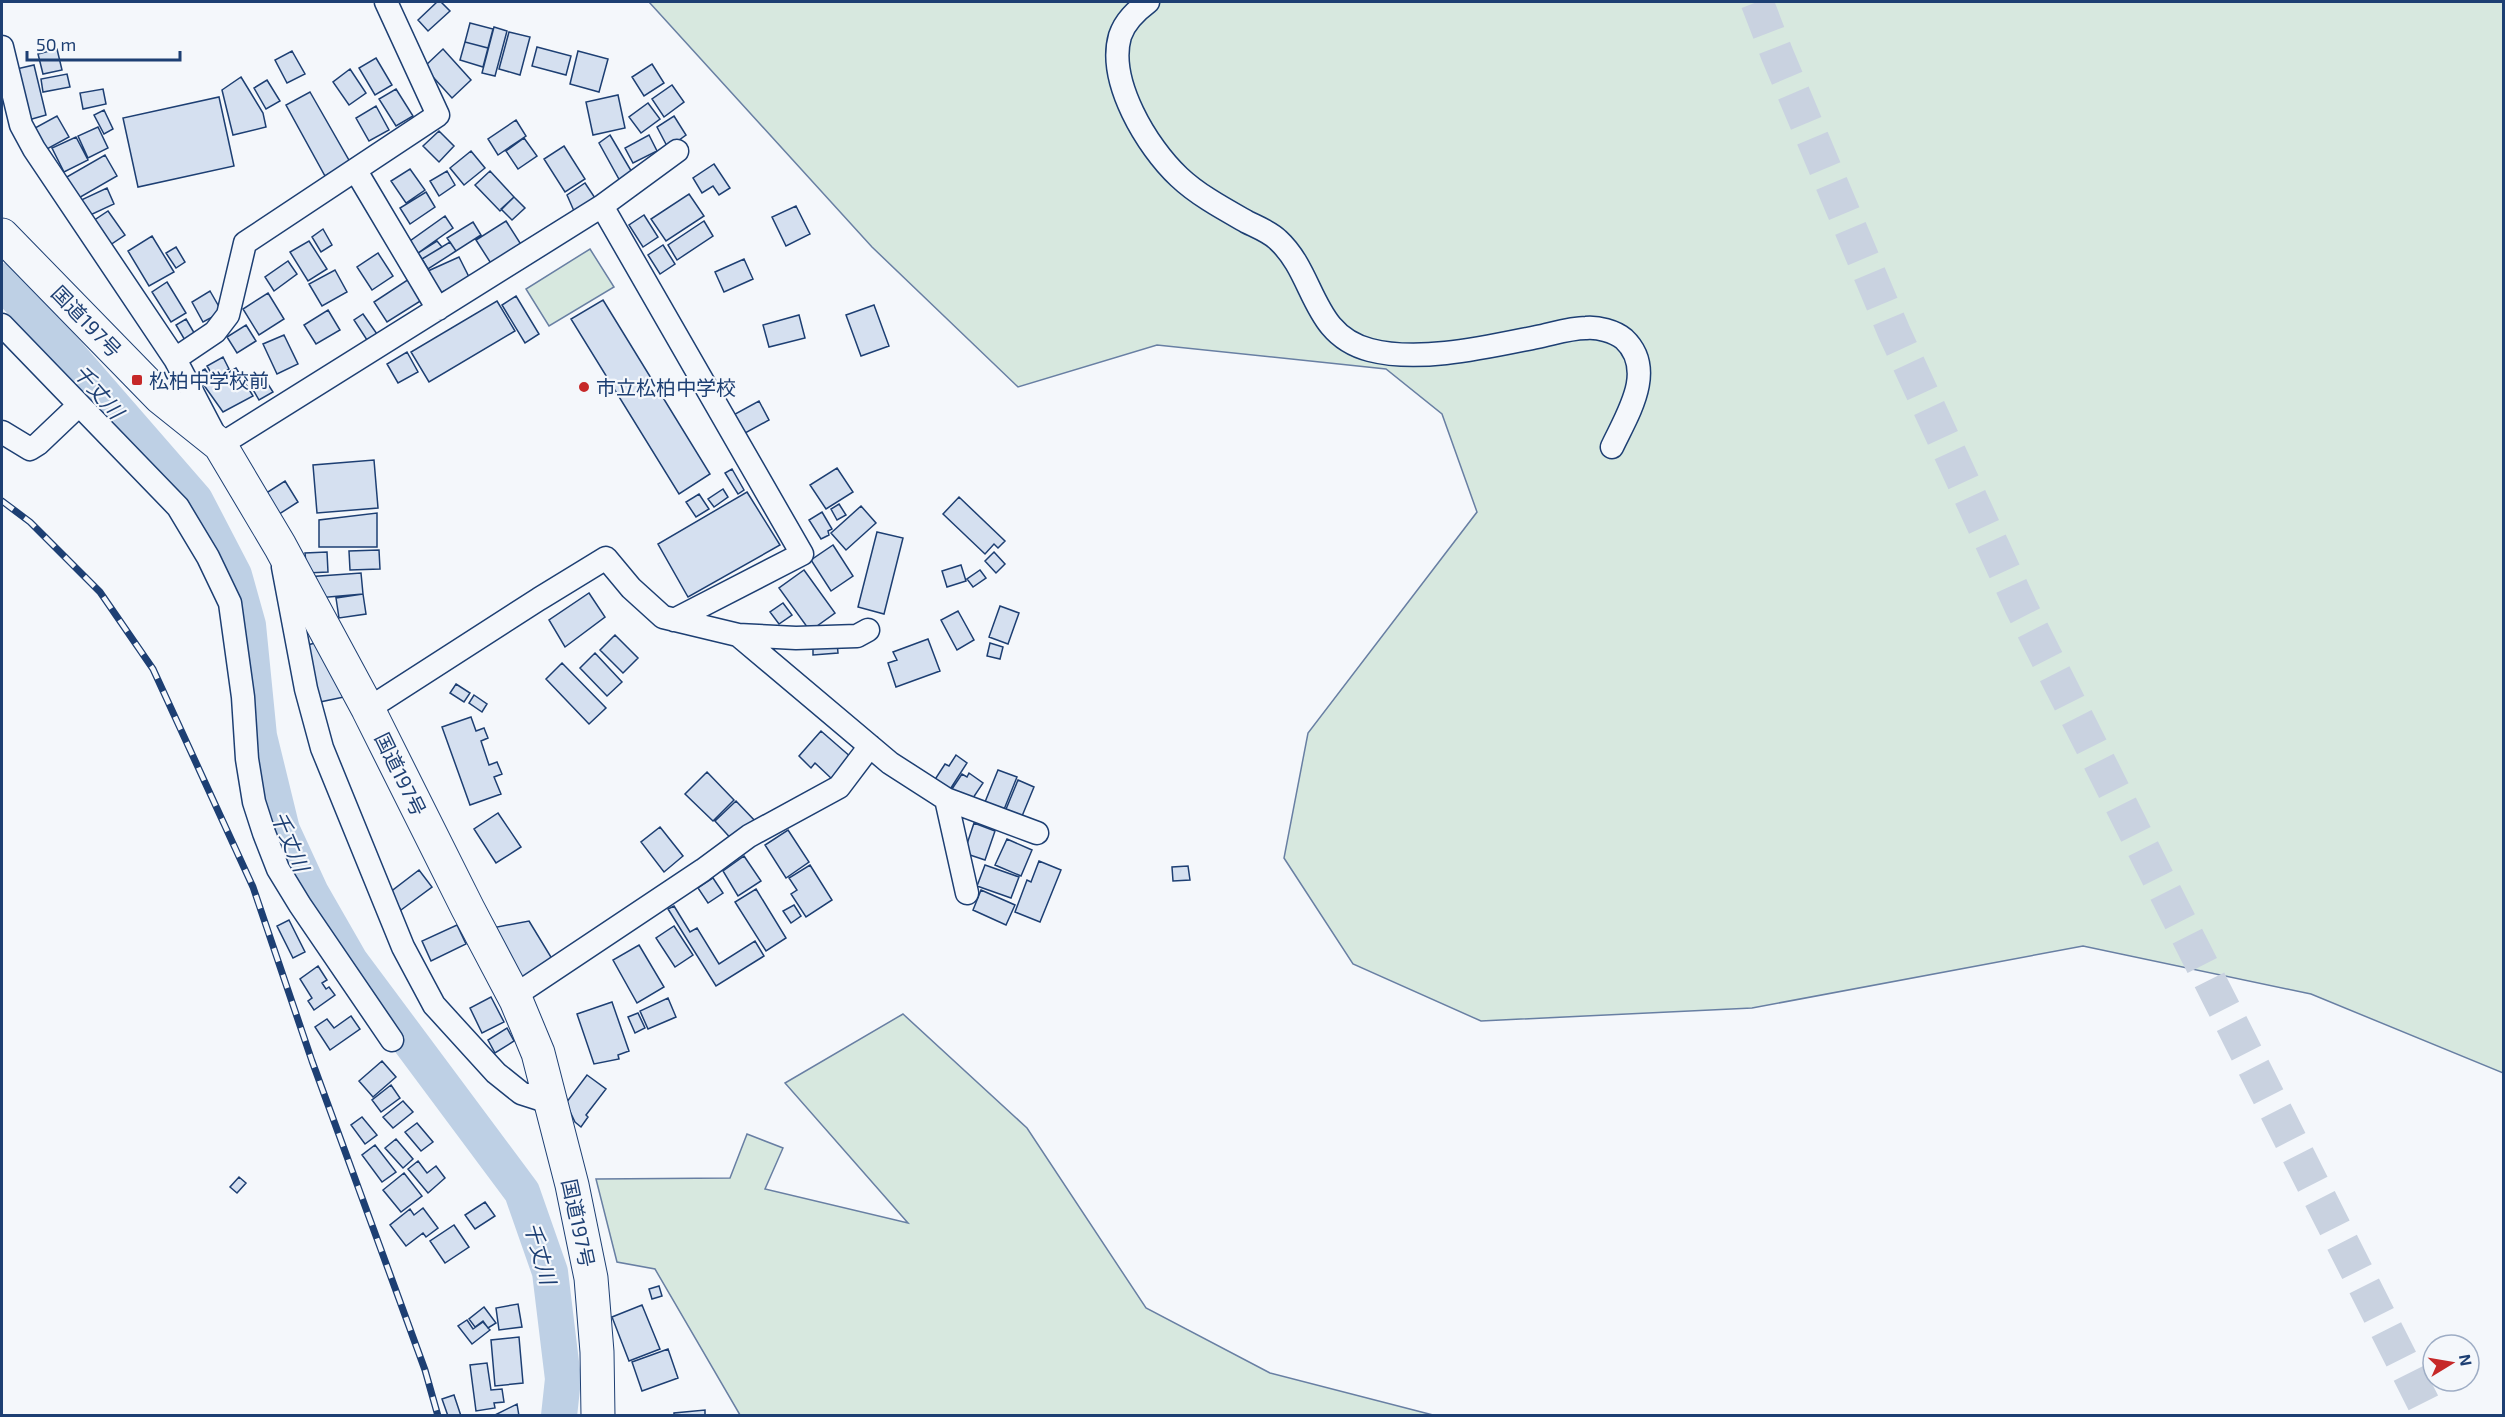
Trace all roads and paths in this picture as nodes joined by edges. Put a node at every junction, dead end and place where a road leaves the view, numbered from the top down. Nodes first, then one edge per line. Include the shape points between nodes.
1 (386, 2) edge
2 (1148, 2) edge
3 (2, 46) edge
4 (677, 151) dead end
5 (356, 171) junction
6 (602, 206) junction
7 (2, 235) edge
8 (438, 309) junction
9 (2, 325) edge
10 (175, 359) junction
11 (79, 405) junction
12 (2, 432) edge
13 (220, 445) junction
14 (1612, 447) dead end
15 (280, 546) junction
16 (674, 620) junction
17 (868, 630) dead end
18 (738, 634) junction
19 (368, 709) junction
20 (870, 746) junction
21 (946, 799) junction
22 (1036, 833) dead end
23 (967, 893) dead end
24 (514, 996) junction
25 (392, 1040) dead end
26 (549, 1102) junction
27 (598, 1416) edge

1 - 5 street via 438,115
2 - 14 street via 1131,16 1120,35 1117,62 1128,100 1150,144 1179,177 1225,210 1277,238 1296,261 1332,329 1346,341 1371,351 1416,355 1585,328 1612,332 1625,340 1640,372 1634,402
3 - 10 street via 21,125 34,149
4 - 6 street
5 - 8 street
5 - 10 street via 245,243 228,315 215,332
6 - 8 street
6 - 16 street via 802,554
7 - 13 highway, 国道197号 via 159,398
8 - 13 street
9 - 11 street
10 - 13 street
11 - 12 street via 30,449
11 - 25 street via 178,507 208,557 230,603 247,759 264,833 289,887
13 - 15 highway, 国道197号
15 - 19 highway, 国道197号
15 - 26 street via 306,689 322,748 403,947 434,1005 496,1073 521,1093
16 - 18 street
16 - 19 street via 663,617 606,558
17 - 18 street via 857,636 796,638
18 - 20 street
19 - 24 highway, 国道197号
20 - 21 street
20 - 24 street via 839,787 749,836
21 - 22 street
21 - 23 street
24 - 26 highway, 国道197号 via 538,1053
26 - 27 highway, 国道197号 via 572,1185 591,1278

